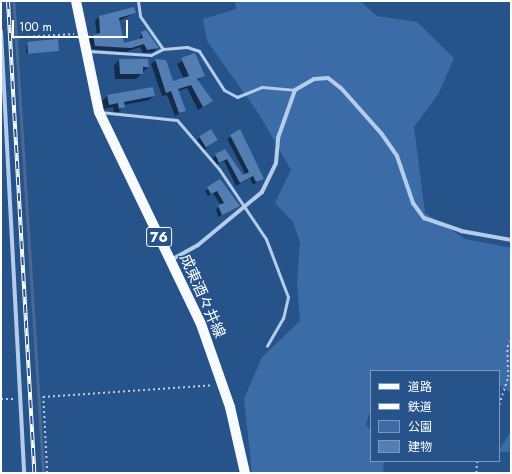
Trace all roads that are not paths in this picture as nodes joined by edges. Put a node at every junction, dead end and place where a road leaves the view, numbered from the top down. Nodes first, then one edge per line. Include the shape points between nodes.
1 (76, 1) edge
2 (138, 1) edge
3 (1, 31) edge
4 (1, 39) edge
5 (164, 49) junction
6 (84, 52) junction
7 (295, 90) junction
8 (99, 112) junction
9 (245, 209) junction
10 (511, 240) edge
11 (170, 260) junction
12 (267, 346) dead end
13 (24, 473) edge
14 (245, 473) edge

1 - 6 main road, 成東酒々井線 / 76
2 - 5 lane via 140,16
3 - 4 street
4 - 13 street
5 - 6 lane via 151,54
5 - 7 lane via 187,46 199,51 224,90 237,97 262,88
6 - 8 main road, 成東酒々井線 / 76
7 - 9 street via 278,138 276,163 270,181
7 - 10 street via 314,79 328,78 341,88 398,156 413,203 424,218 461,232
8 - 9 lane via 177,120 219,169
8 - 11 main road, 成東酒々井線 / 76
9 - 11 street via 198,245
9 - 12 lane via 266,239 288,297 283,318
11 - 14 main road, 成東酒々井線 / 76 via 201,324 221,384

